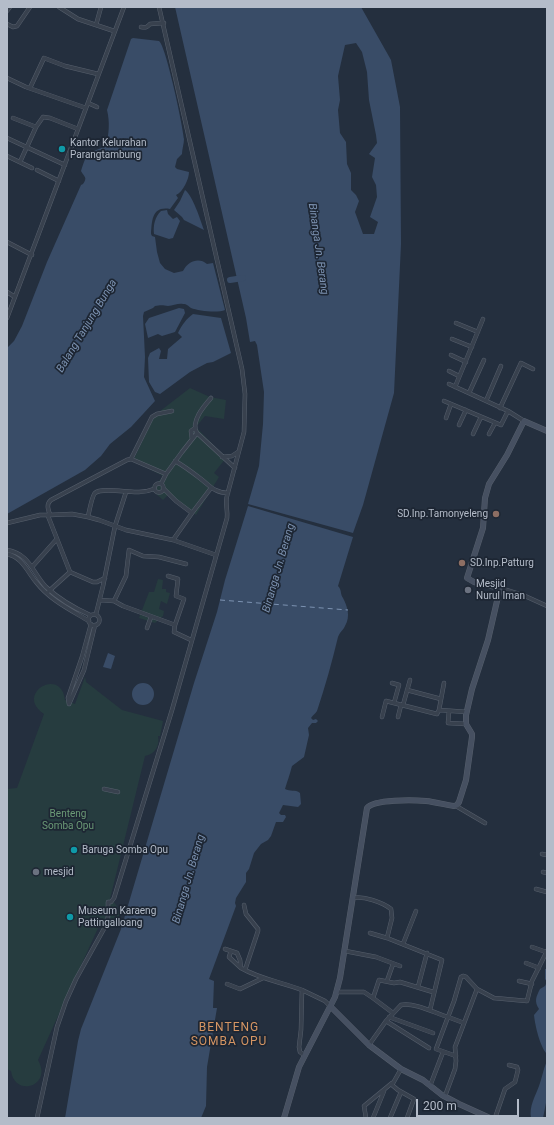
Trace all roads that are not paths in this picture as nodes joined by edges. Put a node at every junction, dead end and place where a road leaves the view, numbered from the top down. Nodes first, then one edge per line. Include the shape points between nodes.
1 (10, 7) edge
2 (30, 7) edge
3 (59, 7) edge
4 (101, 7) edge
5 (124, 7) edge
6 (160, 7) edge
7 (7, 11) edge
8 (164, 23) junction
9 (7, 24) edge
10 (96, 25) junction
11 (141, 27) dead end
12 (114, 31) junction
13 (98, 74) junction
14 (7, 78) edge
15 (30, 88) junction
16 (88, 102) junction
17 (97, 107) dead end
18 (86, 108) junction
19 (13, 118) dead end
20 (36, 127) junction
21 (78, 129) junction
22 (7, 138) edge
23 (27, 147) junction
24 (7, 156) edge
25 (20, 162) junction
26 (65, 165) junction
27 (32, 168) dead end
28 (37, 170) dead end
29 (59, 181) junction
30 (7, 242) edge
31 (32, 255) junction
32 (7, 292) edge
33 (15, 297) junction
34 (7, 318) edge
35 (483, 320) dead end
36 (456, 324) dead end
37 (478, 332) junction
38 (452, 339) dead end
39 (472, 347) junction
40 (451, 355) dead end
41 (484, 360) dead end
42 (466, 362) junction
43 (501, 366) dead end
44 (533, 369) dead end
45 (449, 371) dead end
46 (460, 376) junction
47 (449, 384) dead end
48 (455, 387) junction
49 (469, 393) junction
50 (211, 398) dead end
51 (444, 401) dead end
52 (486, 401) junction
53 (451, 404) junction
54 (500, 408) junction
55 (466, 410) junction
56 (172, 411) dead end
57 (508, 411) junction
58 (481, 417) junction
59 (446, 418) dead end
60 (524, 421) junction
61 (494, 422) junction
62 (459, 425) dead end
63 (195, 428) junction
64 (547, 431) edge
65 (197, 433) junction
66 (473, 434) dead end
67 (488, 434) dead end
68 (192, 439) junction
69 (239, 452) junction
70 (222, 457) junction
71 (131, 459) junction
72 (175, 461) junction
73 (235, 468) junction
74 (166, 474) junction
75 (162, 486) junction
76 (211, 488) junction
77 (154, 489) junction
78 (126, 492) junction
79 (228, 494) junction
80 (192, 513) junction
81 (50, 514) junction
82 (88, 517) junction
83 (7, 523) edge
84 (115, 526) junction
85 (56, 540) junction
86 (173, 540) junction
87 (7, 550) edge
88 (7, 554) edge
89 (216, 555) junction
90 (186, 564) dead end
91 (32, 567) junction
92 (70, 572) junction
93 (168, 576) dead end
94 (105, 578) junction
95 (500, 588) junction
96 (50, 590) junction
97 (47, 594) junction
98 (100, 600) junction
99 (114, 601) junction
100 (547, 606) edge
101 (96, 614) junction
102 (90, 615) junction
103 (151, 616) junction
104 (90, 623) junction
105 (95, 625) junction
106 (174, 625) junction
107 (147, 628) dead end
108 (191, 640) junction
109 (410, 680) dead end
110 (392, 683) dead end
111 (444, 683) dead end
112 (407, 690) junction
113 (441, 699) junction
114 (394, 703) junction
115 (402, 705) junction
116 (439, 710) junction
117 (449, 711) junction
118 (467, 712) junction
119 (398, 716) dead end
120 (382, 717) dead end
121 (466, 724) junction
122 (104, 789) dead end
123 (118, 792) dead end
124 (456, 806) junction
125 (485, 823) dead end
126 (542, 854) dead end
127 (547, 855) edge
128 (536, 889) dead end
129 (547, 892) edge
130 (353, 898) junction
131 (244, 905) dead end
132 (416, 911) dead end
133 (370, 933) dead end
134 (387, 938) junction
135 (403, 944) junction
136 (532, 947) dead end
137 (225, 949) dead end
138 (231, 951) junction
139 (345, 951) junction
140 (547, 952) edge
141 (427, 953) junction
142 (526, 963) dead end
143 (393, 964) junction
144 (400, 966) dead end
145 (241, 968) junction
146 (539, 968) junction
147 (245, 970) junction
148 (263, 978) junction
149 (387, 981) junction
150 (519, 981) dead end
151 (227, 984) dead end
152 (532, 984) junction
153 (418, 987) junction
154 (477, 989) junction
155 (302, 990) junction
156 (337, 992) junction
157 (433, 992) junction
158 (373, 998) junction
159 (330, 1006) junction
160 (430, 1010) junction
161 (393, 1012) junction
162 (389, 1017) junction
163 (448, 1017) junction
164 (386, 1021) junction
165 (464, 1024) junction
166 (433, 1033) dead end
167 (369, 1045) junction
168 (429, 1048) dead end
169 (443, 1052) junction
170 (304, 1055) junction
171 (456, 1056) junction
172 (509, 1065) dead end
173 (401, 1069) junction
174 (392, 1083) junction
175 (430, 1086) junction
176 (385, 1089) junction
177 (401, 1092) junction
178 (445, 1096) junction
179 (37, 1118) edge
180 (284, 1118) edge
181 (366, 1118) edge
182 (373, 1118) edge
183 (390, 1118) edge
184 (407, 1118) edge
185 (490, 1118) edge
186 (495, 1118) edge

1 - 7 street
2 - 9 street via 17,26
3 - 10 street
4 - 10 street
5 - 12 street
6 - 8 street
8 - 11 street
8 - 69 street via 240,363 245,394 244,427
10 - 12 street
12 - 13 street
13 - 15 street via 44,58
13 - 16 street
14 - 15 street
15 - 18 street
16 - 17 street
16 - 18 street
18 - 21 street
19 - 20 street
20 - 21 street via 44,117
20 - 23 street
21 - 26 street
22 - 23 street
23 - 25 street
23 - 26 street
24 - 25 street
25 - 27 street
26 - 29 street
28 - 29 street
29 - 31 street
30 - 31 street
31 - 33 street
32 - 33 street
33 - 34 street
35 - 37 street
36 - 37 street
37 - 39 street
38 - 39 street
39 - 42 street
40 - 42 street
41 - 49 street
42 - 46 street
43 - 52 street
44 - 54 street via 521,363
45 - 46 street
46 - 48 street
47 - 48 street
48 - 49 street
49 - 52 street
50 - 63 street via 199,415
51 - 53 street
52 - 54 street
53 - 55 street
53 - 59 street
54 - 57 street
55 - 58 street
55 - 62 street
56 - 71 street via 152,417
57 - 60 street
57 - 61 street via 501,425
58 - 61 street
58 - 66 street
60 - 64 street
60 - 95 street via 489,484 484,504 483,528 467,578
61 - 67 street
63 - 65 street
63 - 68 street via 191,431
65 - 68 street
65 - 70 street
68 - 72 street
69 - 70 street
69 - 73 street
70 - 73 street
71 - 74 street
71 - 81 street via 51,500 48,506
72 - 74 street
72 - 76 street
73 - 79 street
74 - 75 street
75 - 77 street via 158,483
75 - 77 street via 162,491
75 - 80 street
76 - 79 street
76 - 80 street
77 - 78 street via 147,492
78 - 82 street via 96,492
78 - 84 street
79 - 89 street via 227,516
80 - 86 street
81 - 82 street
81 - 83 street
81 - 85 street via 48,516
82 - 84 street
84 - 86 street
84 - 94 street
85 - 91 street
85 - 92 street
86 - 89 street
87 - 91 street via 22,556
88 - 97 street via 15,556 22,563
89 - 108 street
90 - 99 street via 128,551 126,576
91 - 96 street
92 - 94 street via 93,582
92 - 96 street
93 - 106 street via 178,579 176,596 184,599
94 - 98 street
95 - 100 street
95 - 118 street
96 - 97 street
96 - 102 street
97 - 104 street
98 - 99 street
98 - 101 street
99 - 103 street
101 - 102 street
101 - 105 street via 99,620
102 - 104 street
103 - 106 street
103 - 107 street
104 - 105 street
104 - 105 street via 68,698 69,704 84,670
106 - 108 street via 174,632
108 - 179 street via 125,864 113,900 108,902 107,923 76,979 57,1027
109 - 112 street
110 - 114 street via 399,685
111 - 113 street
112 - 113 street
112 - 115 street
113 - 116 street
114 - 115 street
114 - 120 street via 386,701
115 - 116 street via 437,714
115 - 119 street
116 - 117 street
117 - 118 street
117 - 121 street via 448,723
118 - 121 street
121 - 124 street via 472,737 464,789
122 - 123 street
124 - 125 street
124 - 130 street via 412,800 368,806
126 - 127 street
128 - 129 street
130 - 134 street via 364,898 389,907 392,918
130 - 139 street
131 - 147 street via 245,912 258,929
132 - 135 street
133 - 134 street
134 - 135 street
135 - 141 street
136 - 140 street
137 - 138 street
138 - 145 street via 237,953
138 - 145 street via 230,959
139 - 143 street via 376,957
139 - 156 street
140 - 146 street
141 - 153 street
141 - 157 street via 442,961
142 - 146 street
143 - 144 street
143 - 149 street
145 - 147 street
146 - 152 street
147 - 148 street
148 - 151 street via 240,989
148 - 155 street
149 - 153 street
149 - 158 street via 379,980
150 - 152 street
152 - 154 street via 527,1000 494,998
153 - 157 street
154 - 163 street via 466,977 461,976
154 - 165 street
155 - 159 street
155 - 170 street via 302,1030 299,1049
156 - 158 street via 364,992
156 - 159 street
157 - 160 street
158 - 161 street
159 - 167 street
159 - 170 street
160 - 161 street via 404,1004
160 - 163 street
161 - 162 street
162 - 164 street
162 - 166 street
163 - 165 street
163 - 169 street via 436,1049
164 - 167 street
164 - 168 street
165 - 171 street via 455,1047
167 - 173 street
169 - 171 street
169 - 175 street
170 - 180 street
171 - 178 street
172 - 186 street via 517,1067 518,1071 514,1083 505,1089
173 - 174 street
173 - 175 street
174 - 176 street
174 - 177 street
175 - 178 street
176 - 181 street via 364,1106
176 - 182 street
177 - 183 street
177 - 184 street via 414,1100
178 - 185 street

